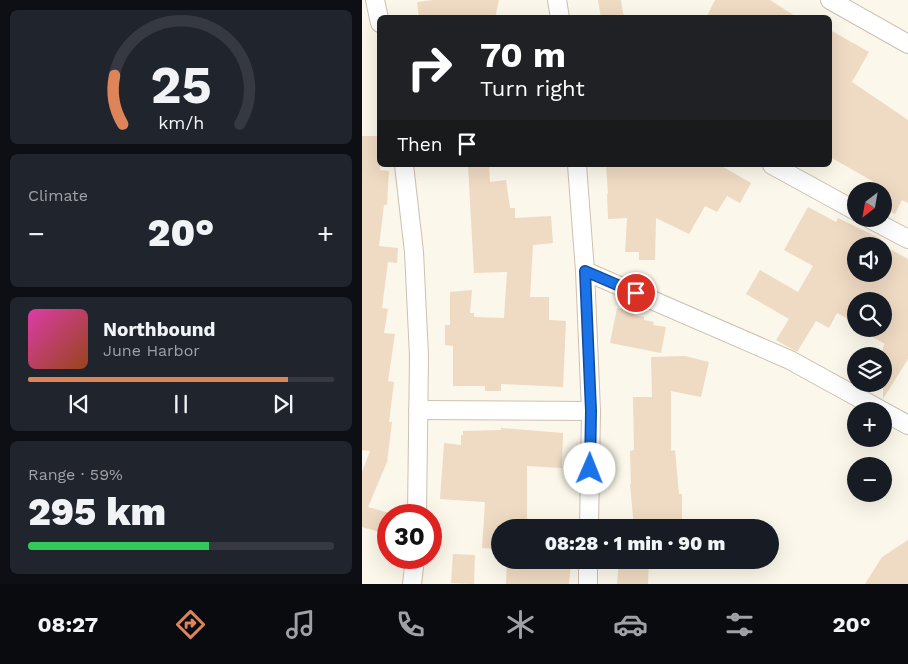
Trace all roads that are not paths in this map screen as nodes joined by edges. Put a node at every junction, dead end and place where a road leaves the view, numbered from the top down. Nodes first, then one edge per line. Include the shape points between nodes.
1 (375, 0) edge
2 (557, 0) edge
3 (830, 0) edge
4 (378, 15) edge
5 (560, 15) edge
6 (908, 44) edge
7 (404, 167) edge
8 (577, 167) edge
9 (776, 167) edge
10 (847, 206) edge
11 (887, 228) edge
12 (908, 239) edge
13 (585, 271) junction
14 (418, 410) junction
15 (591, 411) junction
16 (908, 424) edge
17 (417, 504) edge
18 (589, 519) edge
19 (414, 569) edge
20 (588, 569) edge
21 (412, 584) edge
22 (588, 584) edge

1 - 4 street
2 - 5 street
3 - 6 street
7 - 14 street via 414,252
8 - 13 street
9 - 10 street
11 - 12 street
13 - 15 street
13 - 16 street via 790,360
14 - 15 street
14 - 17 street
15 - 18 street
19 - 21 street
20 - 22 street

